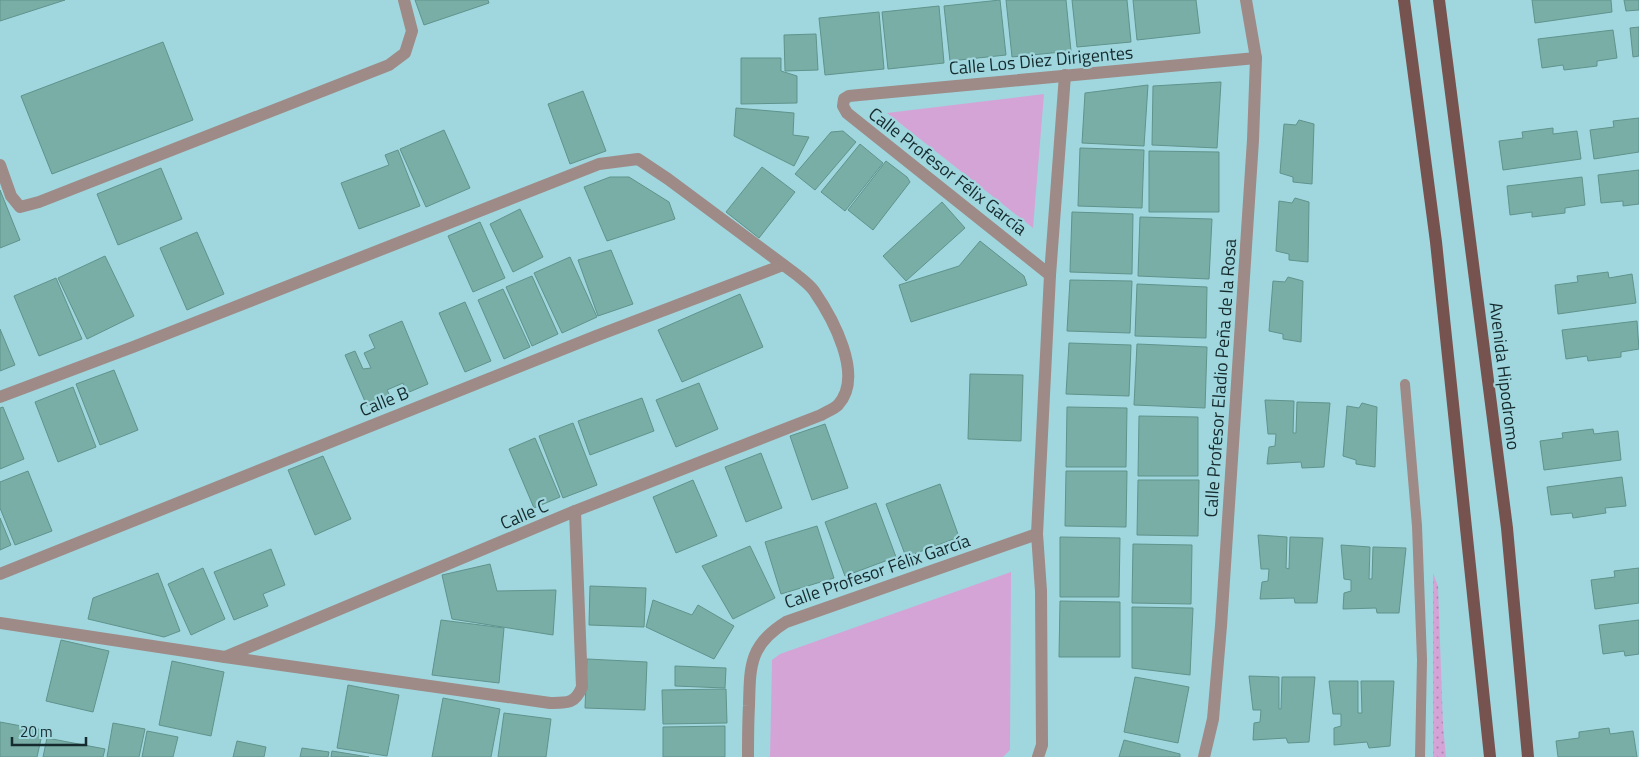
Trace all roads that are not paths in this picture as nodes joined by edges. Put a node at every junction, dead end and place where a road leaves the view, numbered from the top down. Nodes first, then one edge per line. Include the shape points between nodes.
1 (404, 0) edge
2 (1246, 0) edge
3 (1404, 0) edge
4 (1439, 0) edge
5 (1256, 58) junction
6 (1065, 75) junction
7 (847, 113) joint
8 (0, 166) edge
9 (783, 265) junction
10 (1050, 275) junction
11 (1406, 384) dead end
12 (0, 397) edge
13 (575, 511) junction
14 (1037, 534) junction
15 (0, 574) edge
16 (0, 623) edge
17 (225, 657) junction
18 (748, 757) edge
19 (1038, 757) edge
20 (1204, 757) edge
21 (1420, 757) edge
22 (1490, 757) edge
23 (1528, 757) edge

1 - 8 street via 412,31 405,53 389,65 30,205 20,207 11,196
2 - 5 street, Calle Profesor Eladio Peña de la Rosa
3 - 22 main road via 1436,242
4 - 23 main road, Avenida Hipodromo via 1507,528
5 - 6 street, Calle Los Diez Dirigentes
5 - 20 street, Calle Profesor Eladio Peña de la Rosa via 1222,626 1213,719
6 - 7 street, Calle Los Diez Dirigentes via 850,96 844,99
6 - 10 street, Calle Profesor Félix García
7 - 10 street, Calle Profesor Félix García
9 - 12 street via 638,160 599,164 133,348
9 - 13 street, Calle C via 813,290 841,341 848,364 848,378 845,393 837,405 822,415
9 - 15 street, Calle B via 596,336
10 - 14 street, Calle Profesor Félix García
11 - 21 lane via 1422,660
13 - 17 street, Calle C
13 - 17 street via 582,687 578,697 567,704
14 - 18 street, Calle Profesor Félix García via 786,622 772,630 762,642 750,671
14 - 19 street, Calle Profesor Félix García via 1041,591 1042,745
16 - 17 street

